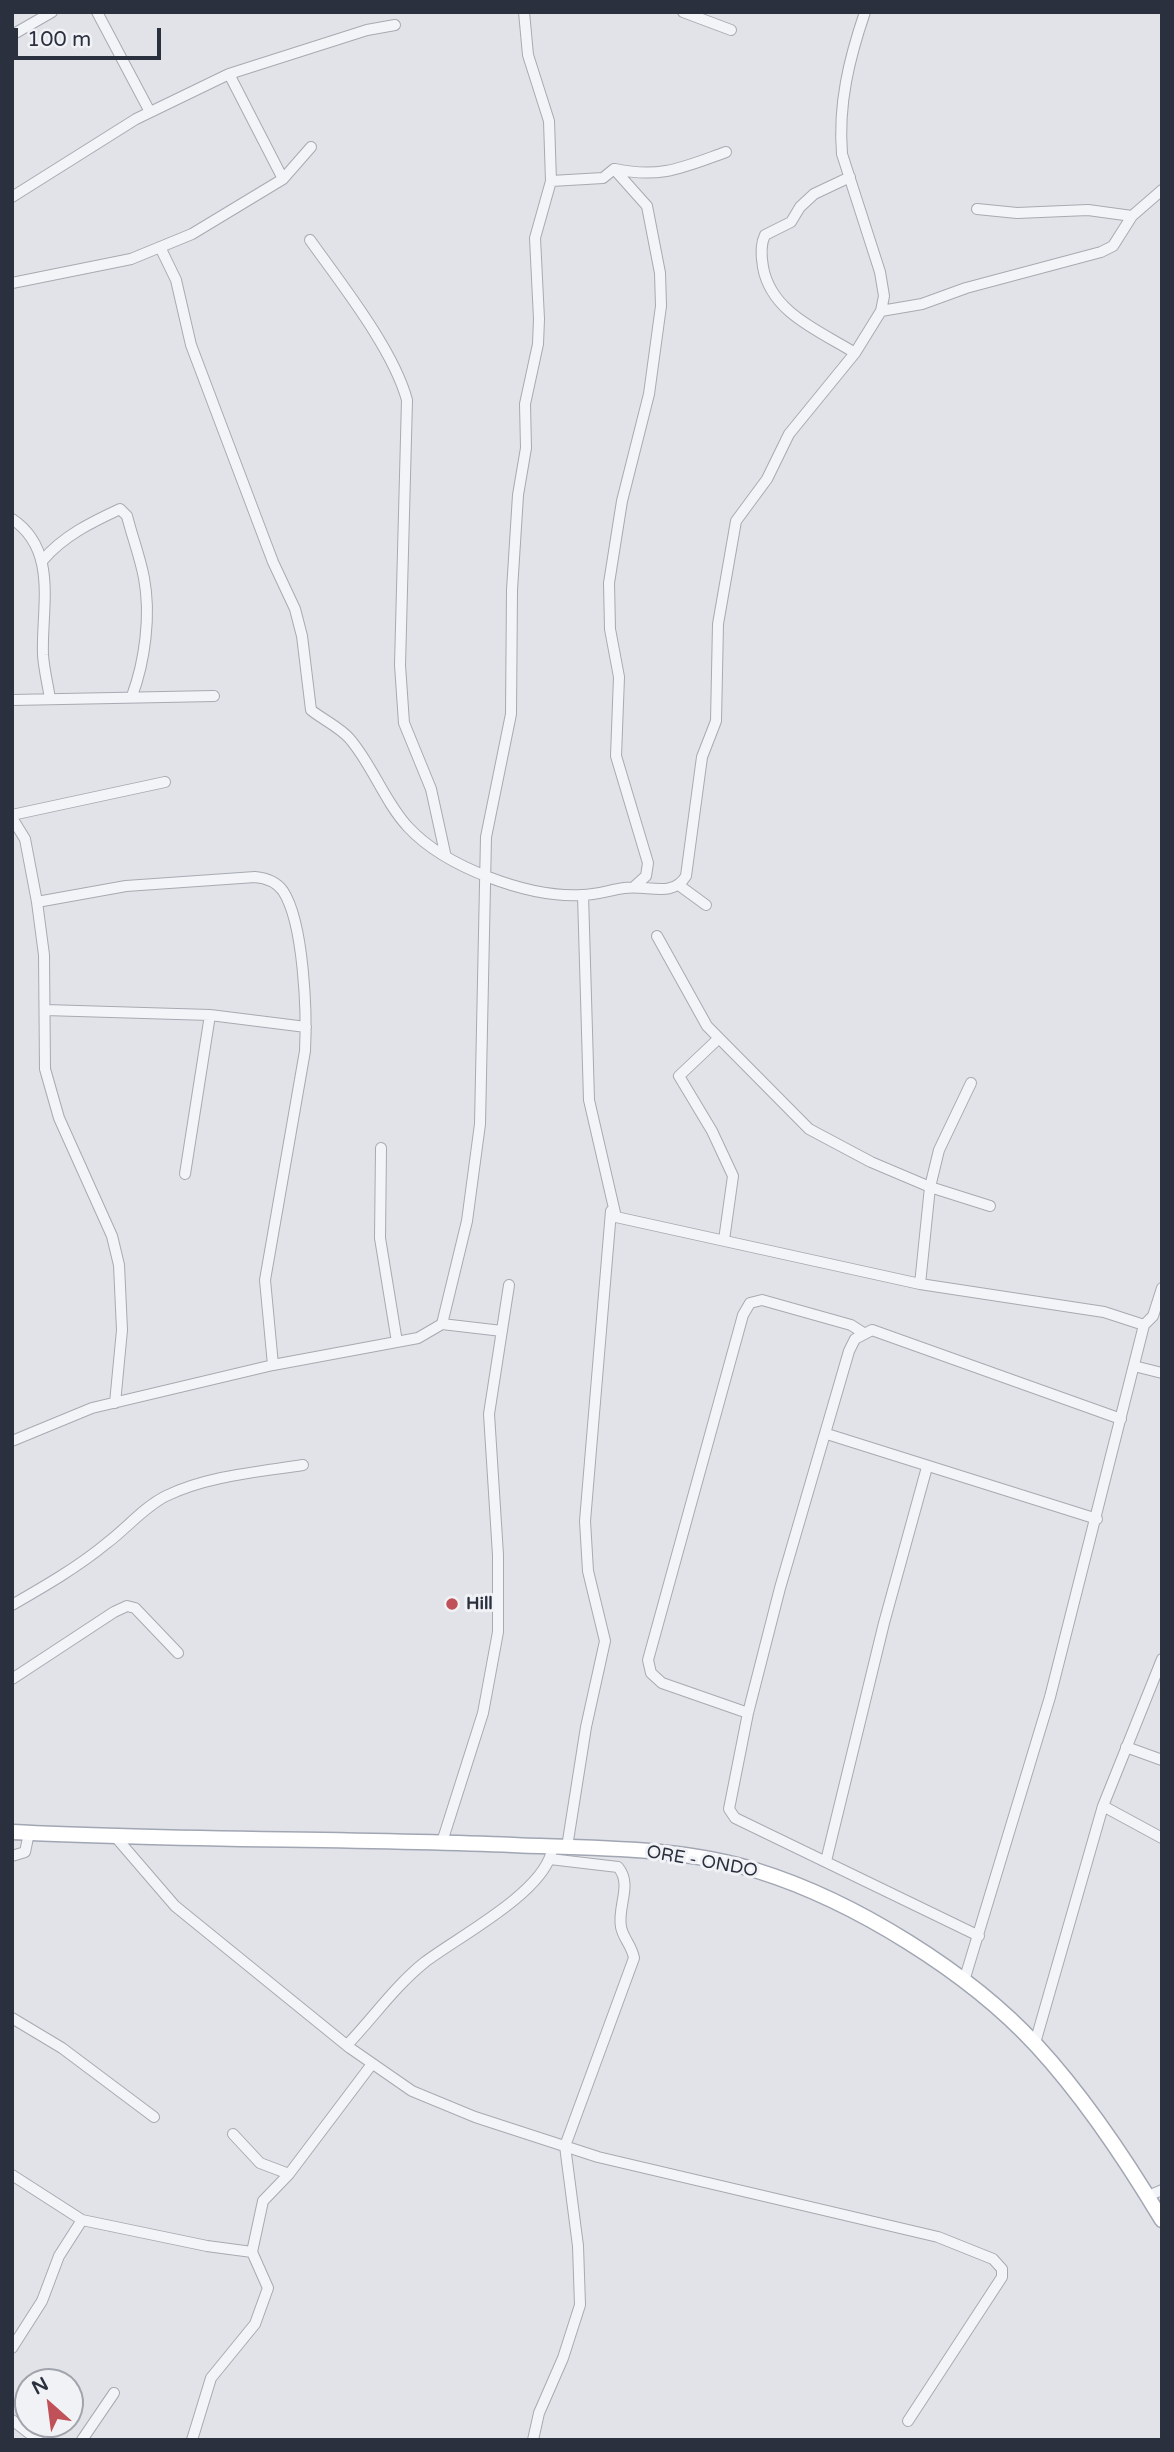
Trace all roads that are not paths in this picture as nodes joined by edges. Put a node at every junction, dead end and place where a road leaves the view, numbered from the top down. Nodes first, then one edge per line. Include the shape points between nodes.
1 (52, 12) edge
2 (97, 12) edge
3 (524, 12) edge
4 (683, 12) edge
5 (865, 12) edge
6 (395, 25) dead end
7 (731, 30) dead end
8 (12, 35) edge
9 (229, 74) junction
10 (150, 112) junction
11 (312, 147) dead end
12 (726, 152) dead end
13 (614, 169) junction
14 (849, 177) junction
15 (282, 178) junction
16 (551, 181) junction
17 (1162, 190) edge
18 (12, 197) edge
19 (977, 209) dead end
20 (1132, 216) junction
21 (310, 240) dead end
22 (160, 247) junction
23 (12, 283) edge
24 (881, 311) junction
25 (855, 353) junction
26 (12, 519) edge
27 (43, 560) junction
28 (132, 696) junction
29 (214, 696) dead end
30 (50, 699) junction
31 (12, 700) edge
32 (165, 782) dead end
33 (12, 816) edge
34 (445, 853) junction
35 (484, 878) junction
36 (635, 886) junction
37 (680, 886) junction
38 (583, 895) junction
39 (37, 902) junction
40 (706, 905) dead end
41 (657, 936) dead end
42 (46, 1010) junction
43 (210, 1015) junction
44 (306, 1027) junction
45 (718, 1039) junction
46 (971, 1083) dead end
47 (381, 1148) dead end
48 (185, 1174) dead end
49 (930, 1187) junction
50 (990, 1206) dead end
51 (611, 1209) junction
52 (724, 1240) junction
53 (920, 1284) junction
54 (509, 1285) dead end
55 (1162, 1288) edge
56 (442, 1324) junction
57 (1144, 1325) junction
58 (502, 1331) junction
59 (862, 1332) junction
60 (397, 1342) junction
61 (274, 1365) junction
62 (1134, 1366) junction
63 (1162, 1374) edge
64 (115, 1403) junction
65 (1121, 1419) junction
66 (827, 1434) junction
67 (12, 1441) edge
68 (303, 1465) dead end
69 (927, 1467) junction
70 (1097, 1519) junction
71 (12, 1605) edge
72 (178, 1653) dead end
73 (1162, 1658) edge
74 (12, 1679) edge
75 (748, 1713) junction
76 (1126, 1747) junction
77 (1162, 1760) edge
78 (1103, 1806) junction
79 (12, 1823) edge
80 (12, 1832) edge
81 (29, 1833) junction
82 (106, 1834) junction
83 (1162, 1838) edge
84 (442, 1842) junction
85 (556, 1851) junction
86 (12, 1856) edge
87 (826, 1861) junction
88 (979, 1936) junction
89 (964, 1981) junction
90 (12, 2018) edge
91 (1035, 2043) junction
92 (346, 2045) junction
93 (372, 2064) junction
94 (155, 2117) dead end
95 (233, 2134) dead end
96 (565, 2146) junction
97 (289, 2174) junction
98 (12, 2175) edge
99 (1155, 2193) edge
100 (82, 2220) junction
101 (1162, 2220) edge
102 (252, 2252) junction
103 (12, 2348) edge
104 (114, 2393) dead end
105 (12, 2420) edge
106 (908, 2421) dead end
107 (38, 2440) edge
108 (82, 2440) edge
109 (192, 2440) edge
110 (533, 2440) edge

1 - 8 street
2 - 10 street
3 - 16 street via 528,55 549,121
4 - 7 street
5 - 14 street via 851,53 841,111 842,154
6 - 9 street
9 - 10 street
9 - 15 street
10 - 18 street
11 - 15 street
12 - 13 street via 669,172 643,175
13 - 16 street via 603,178
13 - 36 street via 647,206 660,273 661,306 644,422 622,501 609,583 610,629 619,677 616,755 648,863 646,876
14 - 24 street via 880,272
14 - 25 street via 814,194 792,222 765,235 761,256 764,273 781,304
15 - 22 street via 192,234
16 - 35 street via 535,238 538,344 525,404 526,448 518,495 511,714 486,837
17 - 20 street
19 - 20 street via 1017,213 1088,210
20 - 24 street via 1113,246 1101,252 922,304
21 - 34 street via 368,325 407,400 400,665 404,723 430,789
22 - 23 street via 120,261
22 - 34 street via 176,280 185,325 273,562 295,609 311,710 349,738 407,827
24 - 25 street
25 - 37 street via 789,434 767,478 736,521 718,624 716,721 702,757 691,850
26 - 27 street
27 - 28 street via 54,547 107,514 120,509 127,516 146,600 141,665
27 - 30 street via 47,613 43,655
28 - 29 street
28 - 30 street
30 - 31 street
32 - 33 street
33 - 39 street via 26,839
34 - 35 street
35 - 38 street
35 - 56 street via 480,1124 467,1222
36 - 37 street via 673,890
36 - 38 street
37 - 40 street
38 - 51 street via 589,1100
39 - 42 street
39 - 44 street via 126,886 270,879 283,891 295,922
41 - 45 street
42 - 43 street
42 - 64 street via 45,1069 51,1092 112,1237 119,1265 122,1331
43 - 44 street
43 - 48 street
44 - 61 street via 265,1280
45 - 49 street via 809,1129
45 - 52 street via 680,1076 733,1176
46 - 49 street via 939,1150
47 - 60 street via 380,1238
49 - 50 street
49 - 53 street
51 - 52 street via 619,1219
51 - 85 street via 585,1533 588,1571 606,1641
52 - 53 street
53 - 57 street via 1104,1312
54 - 58 street
55 - 57 street via 1153,1316
56 - 58 street
56 - 60 street via 426,1336
57 - 62 street
58 - 84 street via 489,1414 498,1632 480,1725
59 - 65 street via 872,1330 912,1342
59 - 66 street via 849,1351
59 - 75 street via 762,1300 750,1303 743,1315 648,1660 651,1673 662,1683
60 - 61 street
61 - 64 street
62 - 63 street
62 - 65 street
64 - 67 street
65 - 70 street
66 - 69 street
66 - 75 street
68 - 71 street via 167,1495 63,1575
69 - 70 street
69 - 87 street
70 - 88 street
72 - 74 street via 135,1608 127,1606
73 - 76 street
75 - 87 street via 729,1809 735,1818
76 - 77 street
76 - 78 street
78 - 83 street
78 - 91 street
79 - 82 main road
80 - 81 main road
81 - 82 main road
81 - 86 street via 25,1852
82 - 84 main road, ORE - ONDO
82 - 92 street via 175,1906
84 - 85 main road, ORE - ONDO
85 - 89 main road, ORE - ONDO via 660,1852 755,1870 806,1887 856,1912
85 - 92 street via 542,1872 488,1922 425,1963
85 - 96 street via 618,1867 624,1874 621,1927 634,1958
87 - 88 street
88 - 89 street
89 - 91 main road, ORE - ONDO
90 - 94 street via 62,2048
91 - 99 main road, ORE - ONDO
92 - 93 street
93 - 96 street via 412,2091
93 - 97 street
95 - 97 street via 260,2162
96 - 106 street via 938,2237 1000,2265 1002,2277 993,2293
96 - 110 street via 579,2246 580,2305
97 - 102 street via 263,2201
98 - 100 street
99 - 101 main road, ORE - ONDO
100 - 102 street
100 - 103 street via 59,2256 42,2301
102 - 109 street via 268,2288 255,2324 211,2378
104 - 108 street
105 - 107 street

